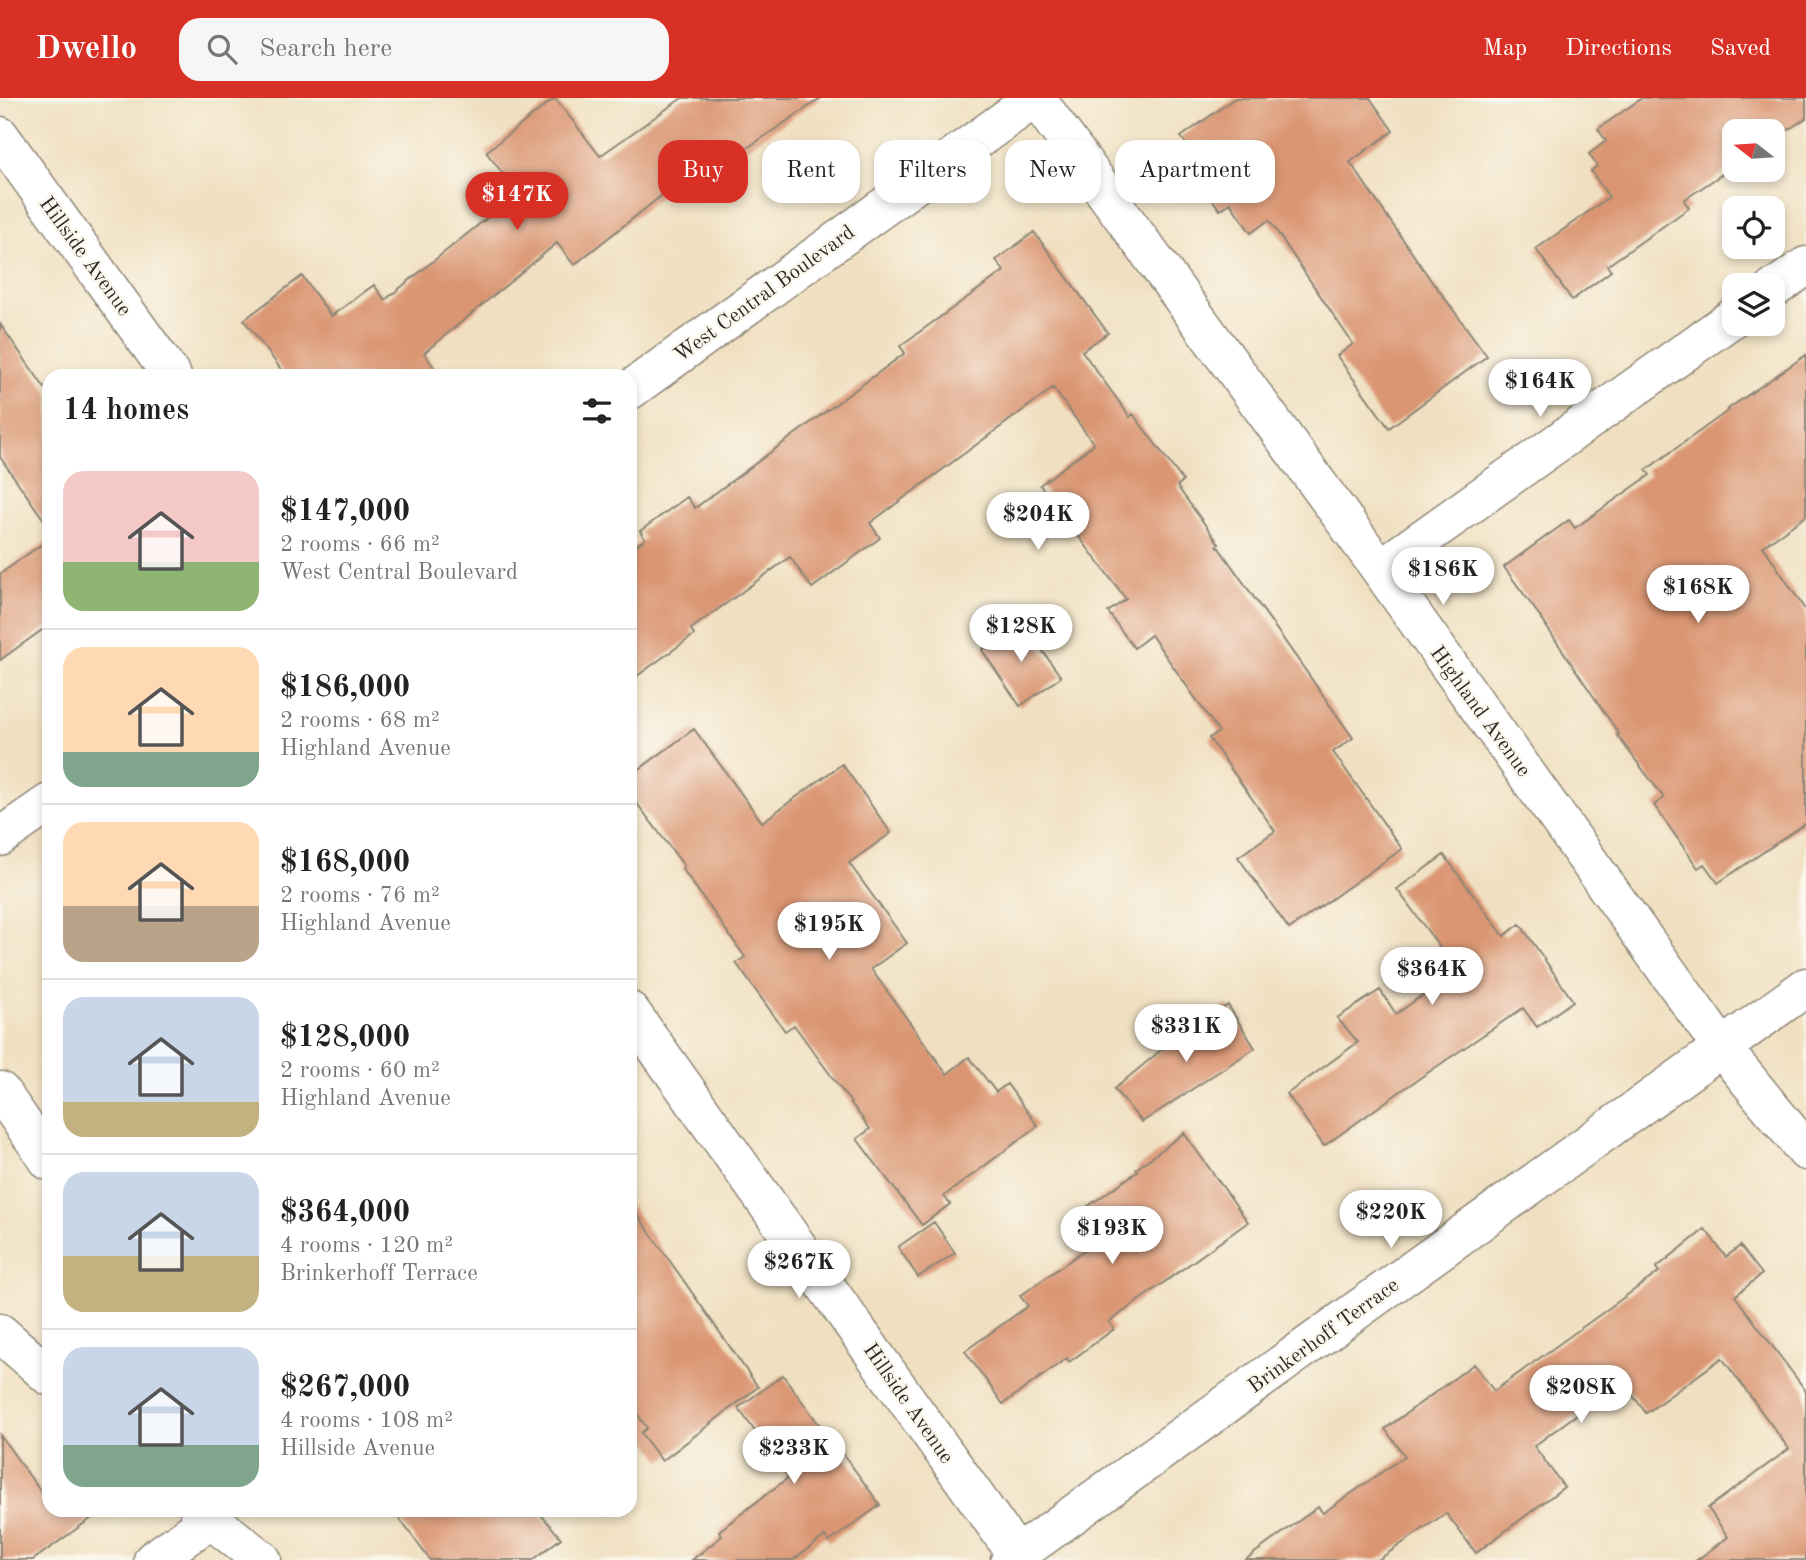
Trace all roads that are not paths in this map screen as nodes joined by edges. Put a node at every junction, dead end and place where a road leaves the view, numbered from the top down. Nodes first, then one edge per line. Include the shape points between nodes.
1 (1036, 98) edge
2 (0, 136) edge
3 (1806, 265) edge
4 (1785, 280) edge
5 (1722, 326) edge
6 (167, 369) edge
7 (637, 385) edge
8 (1380, 569) junction
9 (42, 808) edge
10 (0, 837) edge
11 (1806, 987) edge
12 (637, 1021) edge
13 (1722, 1048) junction
14 (0, 1091) edge
15 (42, 1151) edge
16 (1806, 1151) edge
17 (0, 1333) edge
18 (42, 1371) edge
19 (203, 1517) edge
20 (208, 1517) edge
21 (1014, 1558) edge
22 (153, 1560) edge
23 (262, 1560) edge

1 - 7 street, West Central Boulevard
1 - 8 street, Highland Avenue
2 - 6 street, Hillside Avenue
3 - 4 street
5 - 8 street
8 - 13 street, Highland Avenue
9 - 10 street
11 - 13 street, Brinkerhoff Terrace
12 - 21 street, Hillside Avenue
13 - 16 street, Highland Avenue
13 - 21 street, Brinkerhoff Terrace
14 - 15 street
17 - 18 street
19 - 22 street
20 - 23 street

